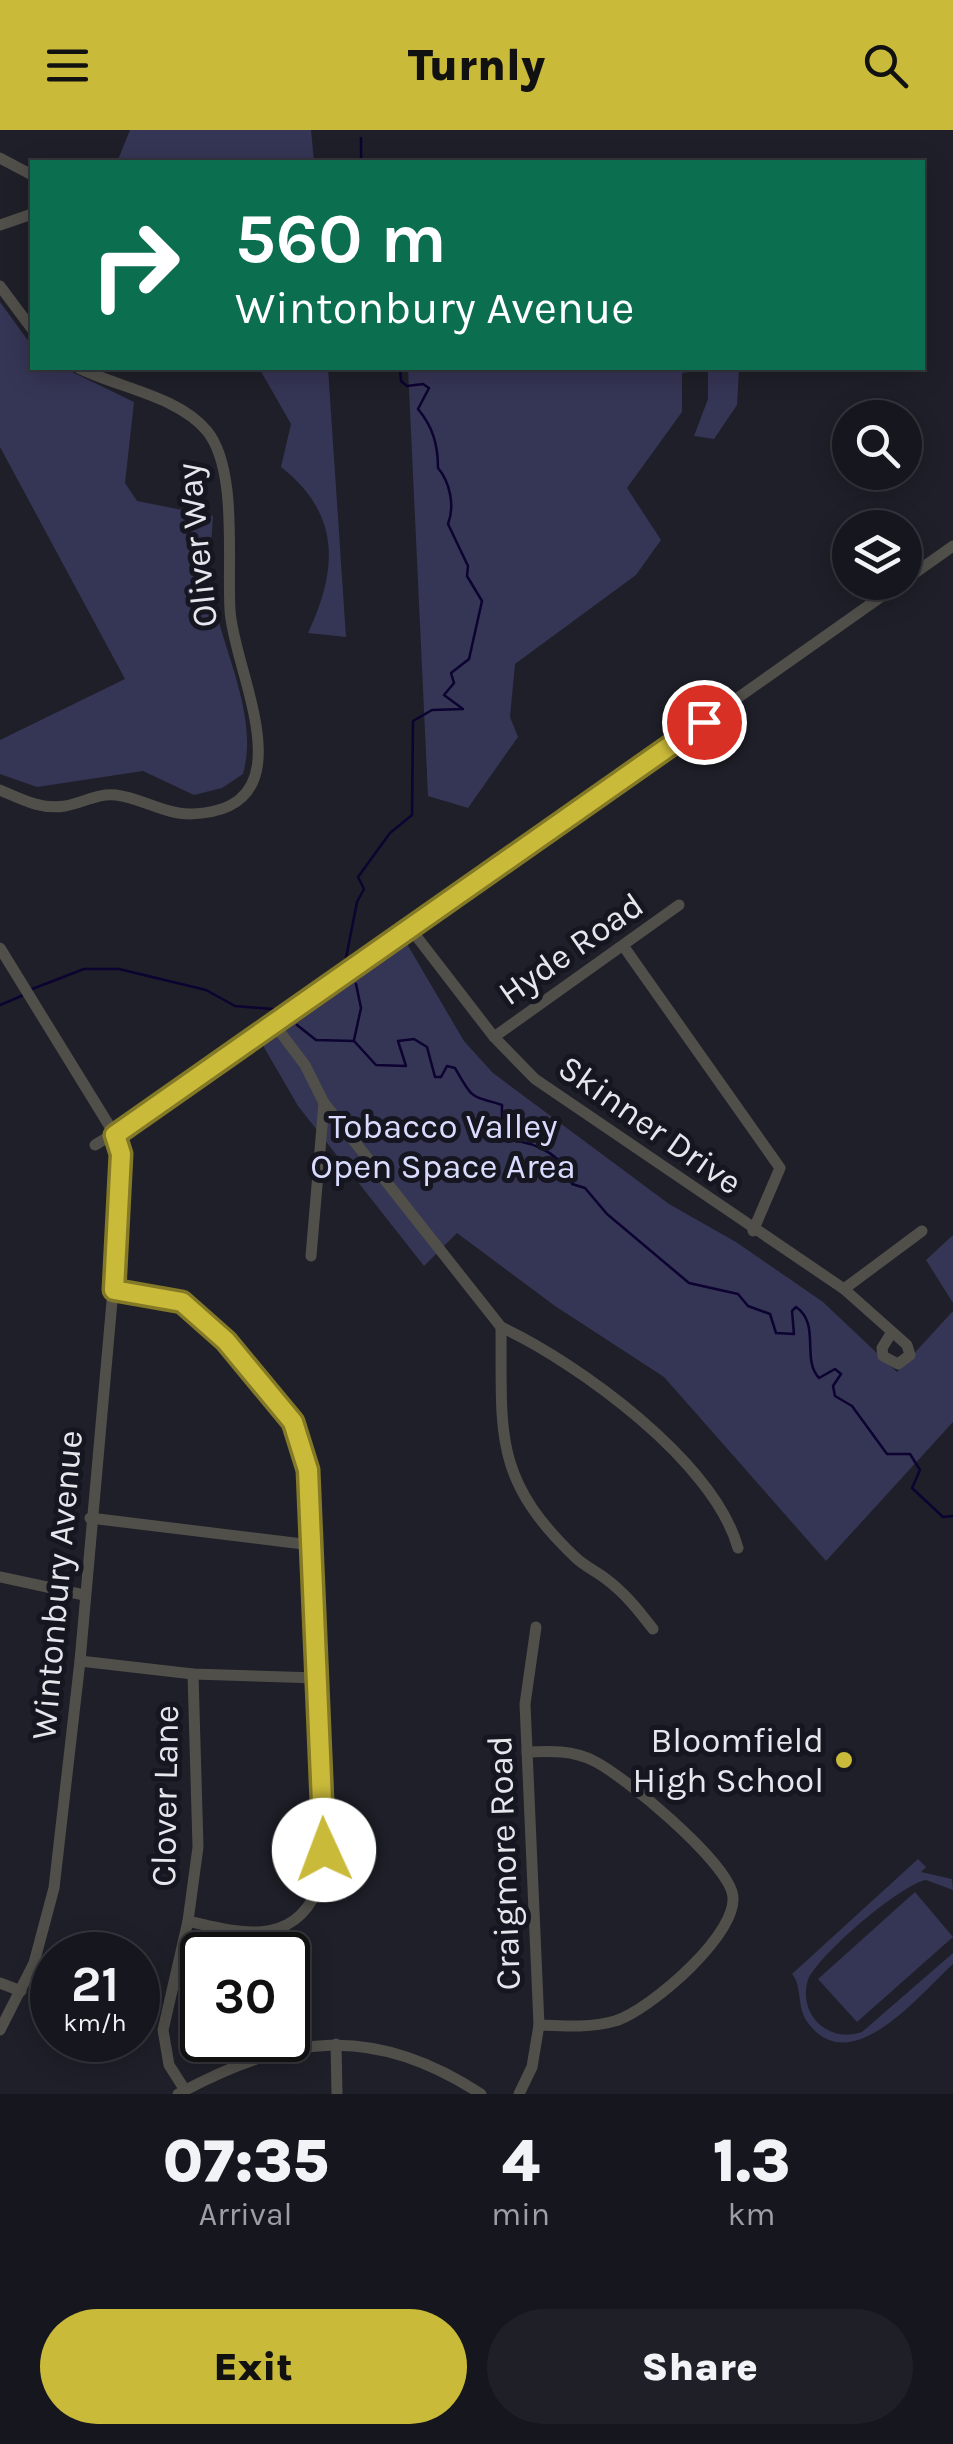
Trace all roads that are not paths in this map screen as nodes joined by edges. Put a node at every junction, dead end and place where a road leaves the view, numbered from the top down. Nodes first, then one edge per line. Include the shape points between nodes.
1 (0, 158) edge
2 (30, 174) edge
3 (30, 215) edge
4 (0, 225) edge
5 (0, 286) edge
6 (30, 327) edge
7 (84, 370) edge
8 (953, 546) edge
9 (922, 568) edge
10 (877, 600) edge
11 (0, 790) edge
12 (16, 797) junction
13 (0, 798) edge
14 (679, 905) dead end
15 (410, 928) junction
16 (624, 947) junction
17 (0, 948) edge
18 (274, 1024) junction
19 (494, 1037) junction
20 (324, 1102) junction
21 (115, 1135) junction
22 (95, 1145) dead end
23 (753, 1231) junction
24 (922, 1231) dead end
25 (312, 1256) dead end
26 (844, 1289) junction
27 (114, 1290) junction
28 (502, 1327) junction
29 (892, 1332) dead end
30 (90, 1518) junction
31 (311, 1545) junction
32 (738, 1548) dead end
33 (0, 1578) edge
34 (84, 1595) junction
35 (536, 1627) dead end
36 (654, 1629) dead end
37 (80, 1661) junction
38 (193, 1674) junction
39 (317, 1678) junction
40 (527, 1752) junction
41 (188, 1920) junction
42 (0, 1983) edge
43 (21, 1990) junction
44 (538, 2025) junction
45 (0, 2030) edge
46 (336, 2044) junction
47 (182, 2092) edge
48 (337, 2094) edge
49 (480, 2094) edge
50 (519, 2094) edge

1 - 2 street
3 - 4 street
5 - 6 street
7 - 12 street, Oliver Way via 189,415 218,449 232,634 261,743 246,788 217,811 171,812 119,796 64,806
8 - 9 street
10 - 15 street
11 - 12 street, Oliver Way
12 - 13 street, Oliver Way
14 - 16 street, Hyde Road
15 - 18 street
15 - 19 street, Skinner Drive
16 - 19 street, Hyde Road
16 - 23 street via 780,1168
17 - 21 street
18 - 20 street
18 - 21 street
19 - 23 street, Skinner Drive via 535,1079
20 - 25 street
20 - 28 street
21 - 22 street
21 - 27 street, Wintonbury Avenue via 121,1154
23 - 26 street, Skinner Drive
24 - 26 street
26 - 29 street, Skinner Drive
27 - 30 street, Wintonbury Avenue
27 - 31 street via 182,1302 264,1383 293,1422 308,1470
28 - 32 street via 656,1432 731,1524
28 - 36 street via 502,1444 512,1474 576,1559 619,1590
30 - 31 street
30 - 34 street, Wintonbury Avenue
31 - 39 street
33 - 34 street
34 - 37 street, Wintonbury Avenue
35 - 40 street, Craigmore Road via 525,1704
37 - 38 street
37 - 43 street, Wintonbury Avenue via 54,1888 44,1936
38 - 39 street
38 - 41 street, Clover Lane via 198,1847
39 - 41 street via 325,1862 318,1892 291,1922 265,1933
40 - 44 street, Craigmore Road
40 - 44 street via 560,1750 594,1760 703,1850 732,1890 734,1909 716,1938 637,2012 613,2022
41 - 47 street, Clover Lane via 163,2030
42 - 43 street
43 - 45 street, Wintonbury Avenue
44 - 50 street, Craigmore Road via 532,2067
46 - 47 street via 270,2052
46 - 48 street
46 - 49 street via 409,2056

